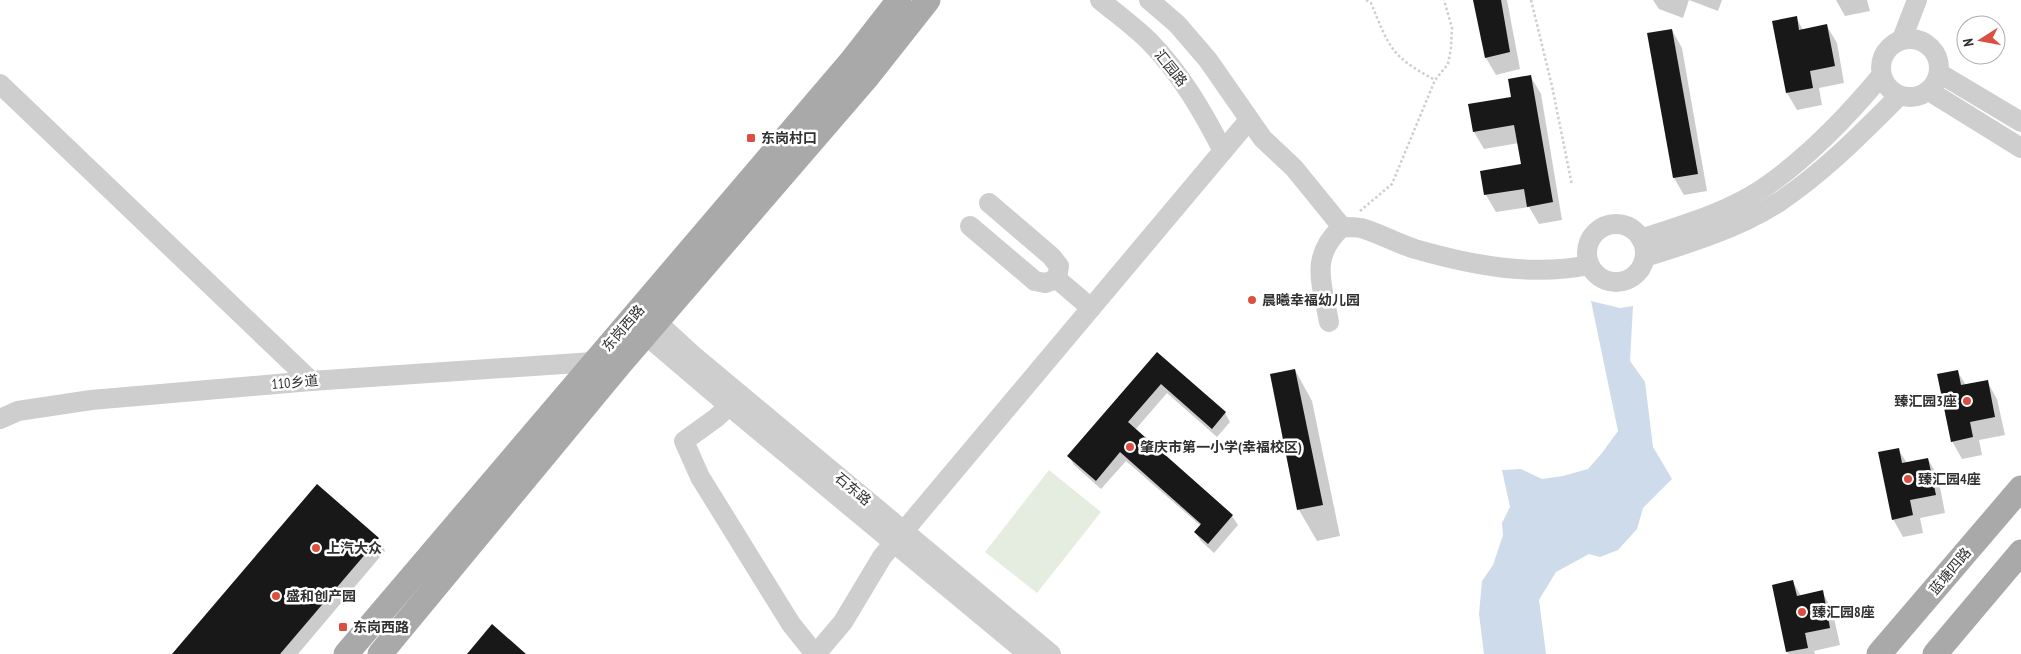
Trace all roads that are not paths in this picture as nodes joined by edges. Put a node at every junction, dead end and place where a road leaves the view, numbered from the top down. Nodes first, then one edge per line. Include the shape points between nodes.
1 (899, 0) edge
2 (928, 0) edge
3 (1100, 0) edge
4 (1149, 0) edge
5 (1917, 0) edge
6 (1902, 39) junction
7 (1939, 73) junction
8 (1881, 76) junction
9 (0, 84) edge
10 (1928, 91) junction
11 (1899, 96) junction
12 (1249, 120) junction
13 (2021, 122) edge
14 (2021, 148) edge
15 (1223, 151) junction
16 (989, 203) dead end
17 (970, 226) dead end
18 (1342, 227) junction
19 (1643, 248) junction
20 (1589, 265) junction
21 (1057, 279) junction
22 (1091, 308) junction
23 (643, 321) junction
24 (1329, 322) dead end
25 (593, 362) junction
26 (310, 381) junction
27 (728, 406) junction
28 (0, 419) edge
29 (2021, 488) edge
30 (899, 537) junction
31 (2021, 552) edge
32 (346, 654) edge
33 (380, 654) edge
34 (815, 654) edge
35 (1028, 654) edge
36 (1051, 654) edge
37 (1880, 654) edge
38 (1935, 654) edge

1 - 23 main road, 东岗西路
2 - 23 main road, 东岗西路 via 868,76
3 - 15 street, 汇园路 via 1150,42 1179,76 1198,103
4 - 12 street via 1177,24 1208,60
5 - 6 street
6 - 7 street via 1920,40 1929,45 1937,58
6 - 8 street via 1887,49 1882,57
7 - 10 street
7 - 13 street
8 - 11 street via 1891,91
8 - 19 street via 1821,142 1761,190
9 - 26 street
10 - 11 street via 1920,96
10 - 14 street
11 - 19 street via 1845,150 1778,203 1708,236
12 - 15 street
12 - 18 street
15 - 22 street
16 - 21 street via 1051,256 1058,266
17 - 21 street via 1035,281 1045,283
18 - 20 street via 1360,228 1413,248 1464,262 1528,271 1569,270
18 - 24 street via 1328,239 1319,269
19 - 20 street via 1642,266 1637,274 1620,282 1602,279
19 - 20 street via 1636,231 1627,226 1607,224 1587,245
21 - 22 street
22 - 30 street
23 - 25 main road, 东岗西路
23 - 27 street, 石东路
23 - 30 street, 石东路 via 695,357
23 - 33 main road, 东岗西路
25 - 26 street, 110乡道
25 - 32 main road, 东岗西路
26 - 28 street, 110乡道 via 91,400 18,411
27 - 30 street, 石东路
27 - 34 street via 684,441 705,486 791,624
29 - 37 main road, 蓝塘四路
30 - 34 street via 882,557 843,622
30 - 35 street, 石东路
30 - 36 street, 石东路
31 - 38 main road

